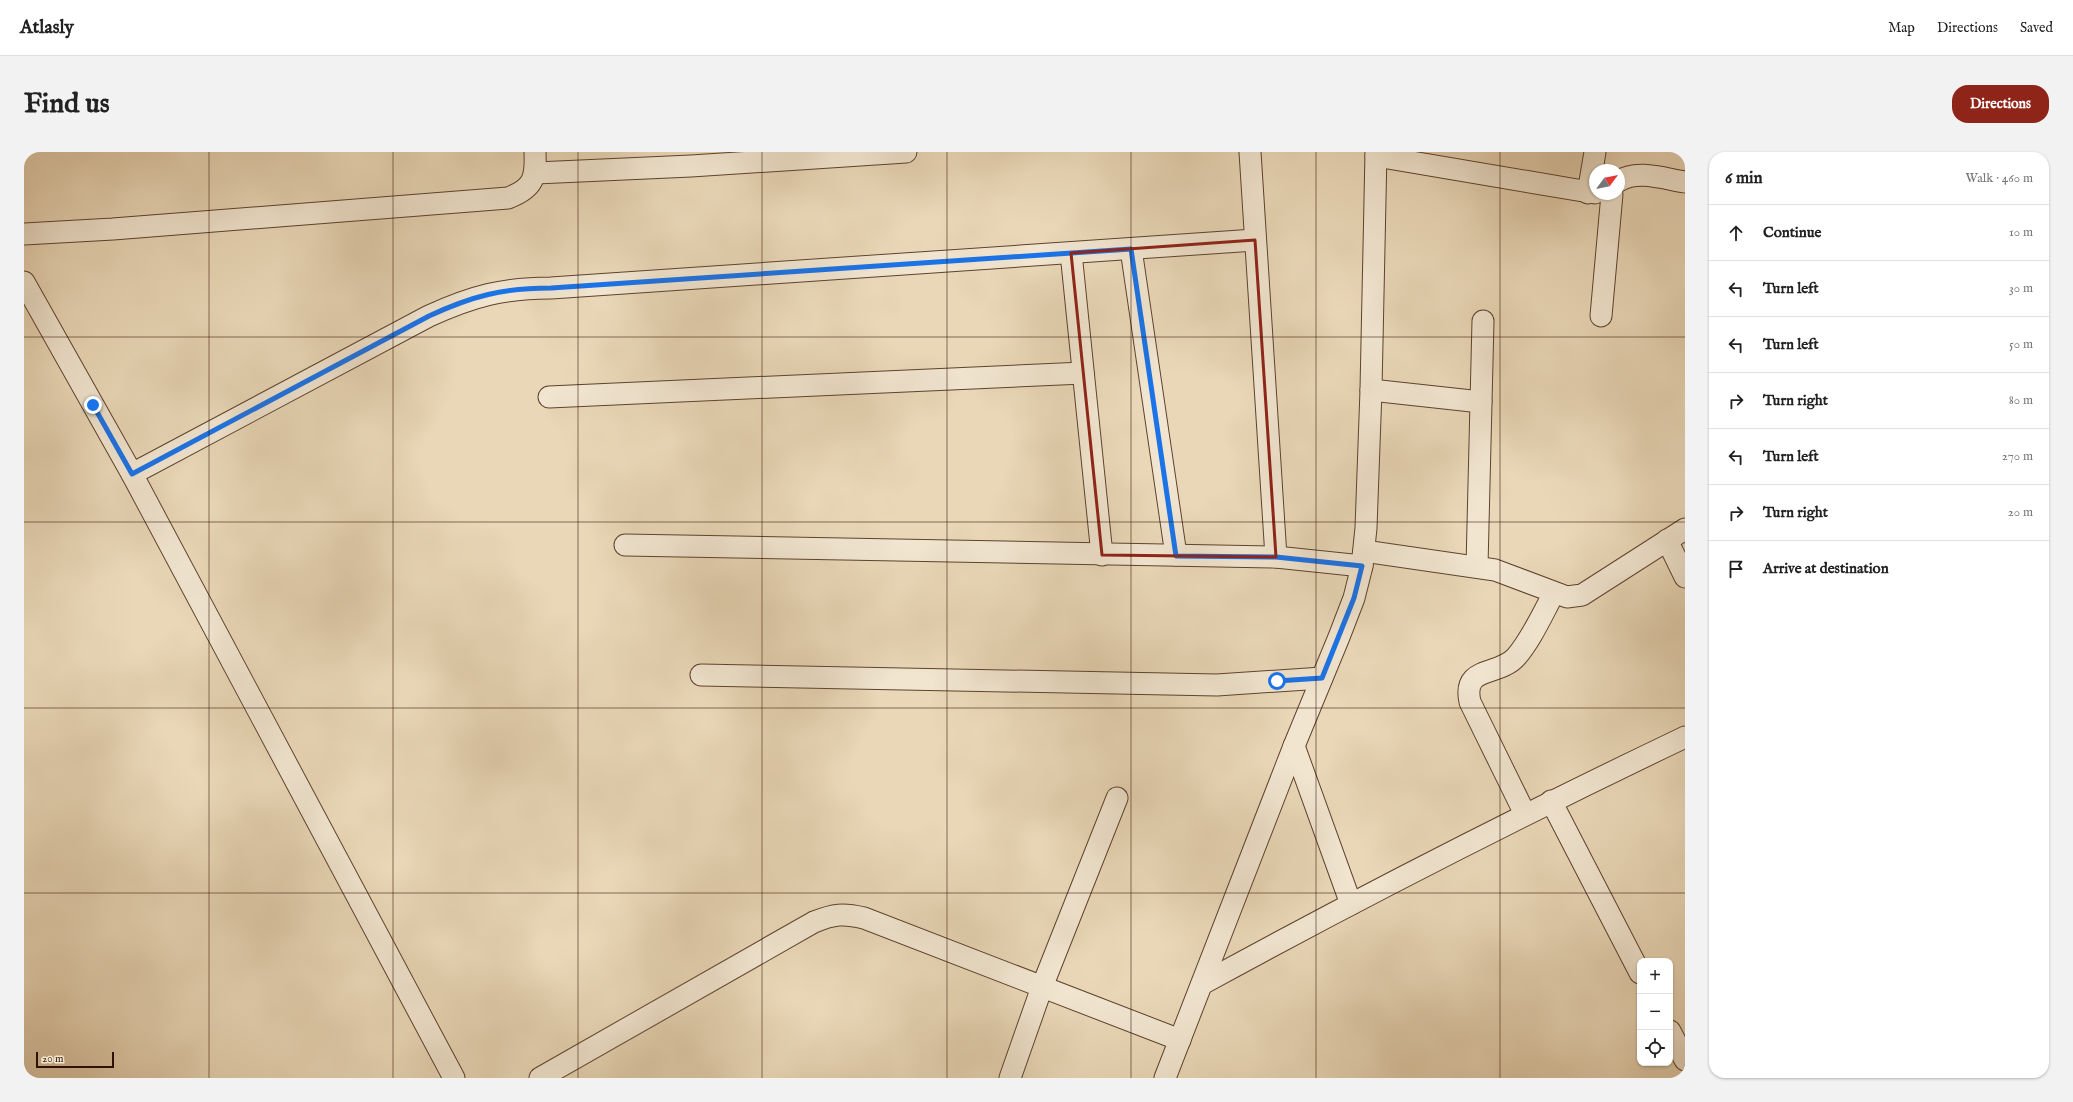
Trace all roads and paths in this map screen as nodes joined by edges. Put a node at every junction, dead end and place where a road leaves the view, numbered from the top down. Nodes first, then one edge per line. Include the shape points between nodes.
1 (535, 152) edge
2 (906, 152) edge
3 (1250, 152) edge
4 (1595, 152) edge
5 (1376, 154) edge
6 (691, 159) edge
7 (1594, 164) edge
8 (536, 173) junction
9 (1625, 177) edge
10 (1685, 182) edge
11 (1589, 193) edge
12 (1611, 200) edge
13 (24, 234) edge
14 (1255, 240) junction
15 (1131, 249) junction
16 (1071, 253) junction
17 (24, 282) edge
18 (1601, 316) dead end
19 (1483, 320) dead end
20 (1083, 373) junction
21 (1371, 390) junction
22 (549, 397) dead end
23 (1481, 402) junction
24 (132, 474) junction
25 (1685, 529) edge
26 (1667, 540) junction
27 (625, 544) dead end
28 (1102, 555) junction
29 (1176, 556) junction
30 (1276, 557) junction
31 (1363, 558) junction
32 (1477, 566) junction
33 (1685, 577) edge
34 (1554, 593) junction
35 (701, 675) dead end
36 (1322, 678) junction
37 (1685, 737) edge
38 (1294, 746) junction
39 (1117, 798) dead end
40 (1551, 801) junction
41 (1525, 814) junction
42 (1351, 904) junction
43 (1637, 967) edge
44 (1202, 984) junction
45 (1042, 987) junction
46 (1673, 1037) edge
47 (1180, 1040) junction
48 (1685, 1060) edge
49 (454, 1078) edge
50 (540, 1078) edge
51 (1010, 1078) edge
52 (1165, 1078) edge

1 - 8 street
2 - 6 street
3 - 14 street
4 - 7 street
5 - 11 street
5 - 21 street
6 - 8 street
8 - 13 street via 531,184 522,192 508,198
9 - 10 street via 1635,175
12 - 18 street
14 - 15 street
14 - 30 street
15 - 16 street
15 - 29 street
16 - 20 street
16 - 24 street via 559,288 522,288 475,297 429,316
17 - 24 street
19 - 23 street
20 - 22 street
20 - 28 street
21 - 23 street
21 - 31 street
23 - 32 street
24 - 49 street
25 - 26 street
26 - 33 street
26 - 34 street via 1582,594 1567,597
27 - 28 street
28 - 29 street
29 - 30 street
30 - 31 street
31 - 32 street
31 - 36 street via 1354,598
32 - 34 street via 1509,574
34 - 41 street via 1518,655 1505,665 1473,678 1468,691 1470,702
35 - 36 street via 1217,685
36 - 38 street
37 - 40 street
38 - 42 street
38 - 44 street
39 - 45 street
40 - 41 street
40 - 43 street
41 - 42 street
42 - 44 street
44 - 47 street
45 - 47 street
45 - 50 street via 864,918 848,914 832,915 814,922
45 - 51 street
46 - 48 street
47 - 52 street

